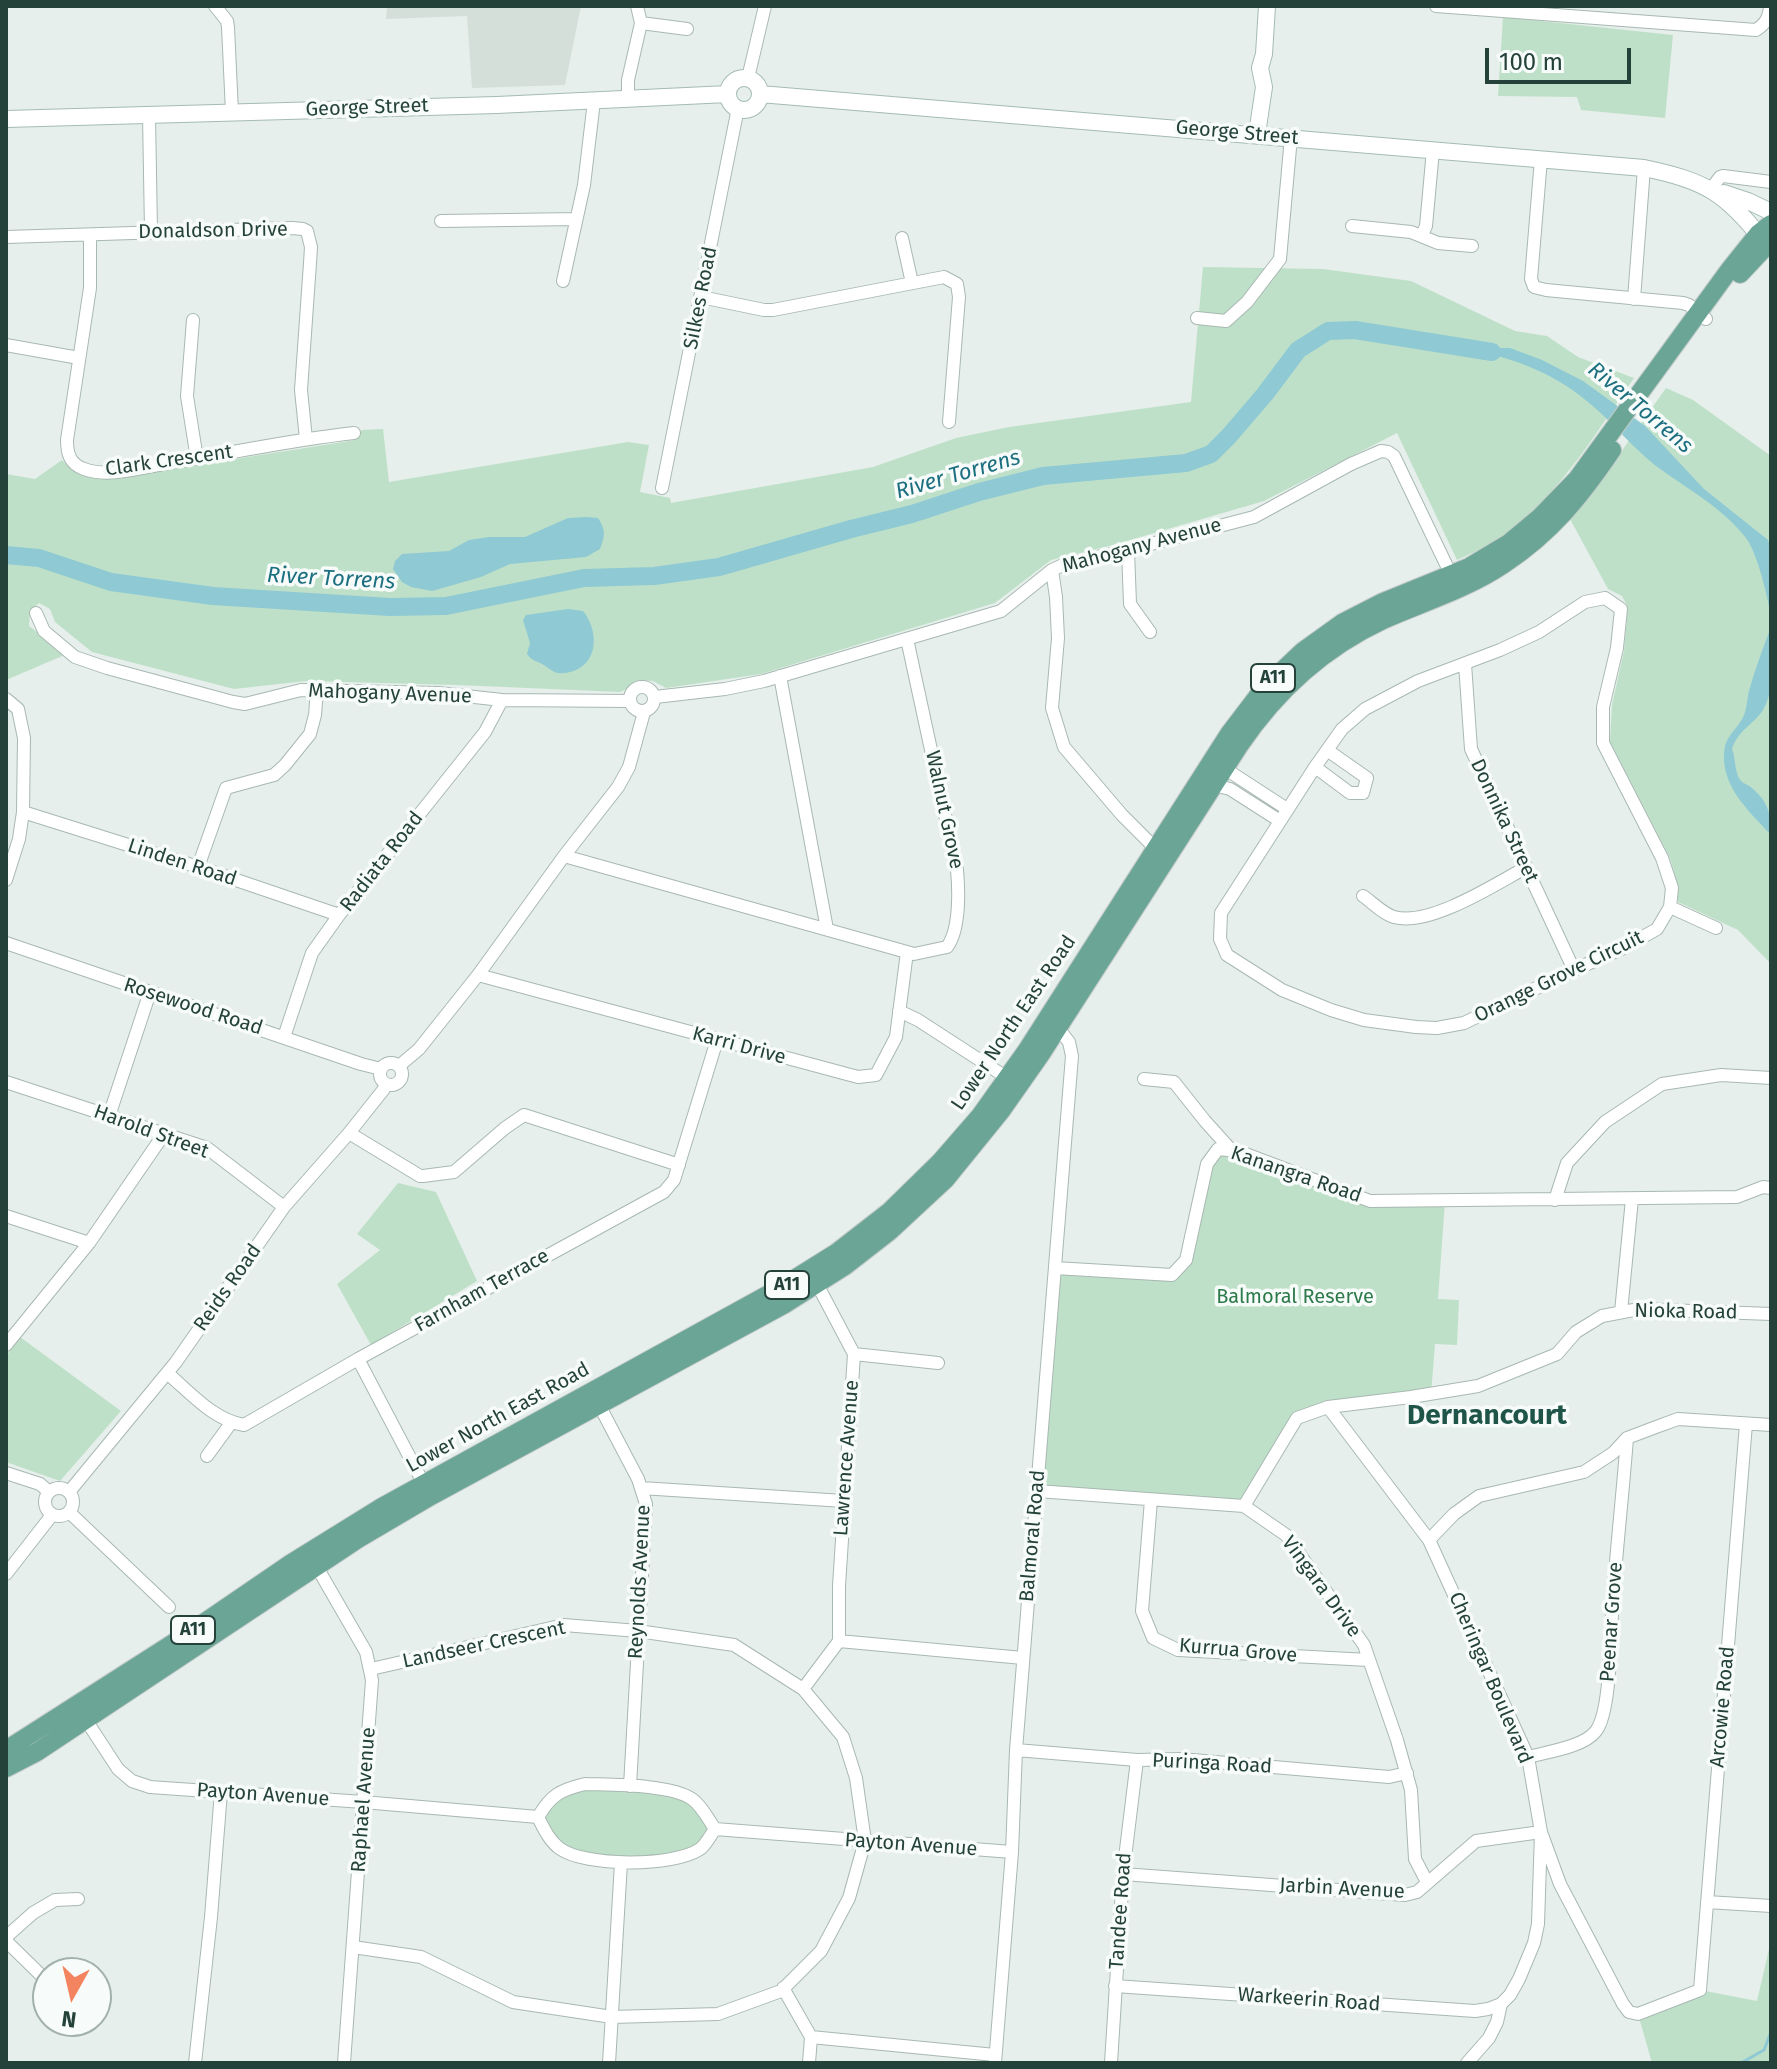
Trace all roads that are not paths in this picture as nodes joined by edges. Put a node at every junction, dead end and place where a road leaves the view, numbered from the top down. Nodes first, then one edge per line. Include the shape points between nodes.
1 (215, 6) edge
2 (637, 6) edge
3 (765, 6) edge
4 (1267, 6) edge
5 (1436, 6) edge
6 (1770, 6) edge
7 (641, 23) junction
8 (687, 29) dead end
9 (748, 78) junction
10 (760, 94) junction
11 (628, 99) junction
12 (594, 101) junction
13 (733, 101) junction
14 (232, 112) junction
15 (149, 115) junction
16 (6, 119) edge
17 (1257, 134) junction
18 (1291, 137) junction
19 (1433, 150) junction
20 (1541, 159) junction
21 (1644, 168) junction
22 (1771, 182) edge
23 (1711, 189) junction
24 (1771, 212) edge
25 (576, 219) junction
26 (441, 221) dead end
27 (1352, 226) dead end
28 (151, 231) junction
29 (90, 235) junction
30 (1422, 235) junction
31 (1767, 236) edge
32 (6, 237) edge
33 (902, 238) dead end
34 (1472, 246) dead end
35 (563, 281) dead end
36 (912, 283) junction
37 (701, 297) junction
38 (1634, 299) junction
39 (1702, 315) junction
40 (1197, 318) dead end
41 (193, 320) dead end
42 (6, 345) edge
43 (79, 358) junction
44 (949, 422) dead end
45 (354, 433) dead end
46 (306, 439) junction
47 (197, 459) junction
48 (662, 488) dead end
49 (1128, 550) junction
50 (1052, 570) junction
51 (1455, 582) junction
52 (36, 613) dead end
53 (1150, 632) dead end
54 (907, 639) junction
55 (1465, 664) junction
56 (780, 676) junction
57 (317, 690) junction
58 (655, 697) junction
59 (6, 699) edge
60 (502, 700) junction
61 (630, 701) junction
62 (644, 712) junction
63 (1327, 750) junction
64 (1315, 767) junction
65 (1214, 774) junction
66 (1287, 809) junction
67 (23, 812) junction
68 (1280, 821) junction
69 (1161, 853) junction
70 (564, 856) junction
71 (198, 867) junction
72 (1525, 868) junction
73 (6, 880) edge
74 (1363, 896) dead end
75 (1670, 907) junction
76 (339, 915) junction
77 (1716, 928) dead end
78 (827, 929) junction
79 (6, 943) edge
80 (910, 953) junction
81 (1574, 970) junction
82 (478, 975) junction
83 (150, 992) junction
84 (899, 1011) junction
85 (1053, 1022) junction
86 (284, 1037) junction
87 (717, 1040) junction
88 (399, 1066) junction
89 (381, 1069) junction
90 (1771, 1078) edge
91 (1144, 1079) dead end
92 (6, 1082) edge
93 (1013, 1082) junction
94 (386, 1084) junction
95 (109, 1116) junction
96 (349, 1133) junction
97 (164, 1134) junction
98 (1232, 1151) junction
99 (679, 1165) junction
100 (1771, 1188) edge
101 (1632, 1199) junction
102 (1555, 1200) junction
103 (284, 1207) junction
104 (6, 1216) edge
105 (89, 1243) junction
106 (1055, 1268) junction
107 (817, 1284) junction
108 (1621, 1312) junction
109 (1771, 1314) edge
110 (7, 1341) edge
111 (854, 1354) junction
112 (358, 1359) junction
113 (938, 1363) dead end
114 (167, 1373) junction
115 (596, 1399) junction
116 (1328, 1407) junction
117 (231, 1423) junction
118 (1746, 1424) junction
119 (1771, 1425) edge
120 (1627, 1438) junction
121 (207, 1456) dead end
122 (6, 1473) edge
123 (641, 1488) junction
124 (427, 1490) junction
125 (1037, 1491) junction
126 (49, 1492) junction
127 (69, 1492) junction
128 (1151, 1500) junction
129 (844, 1501) junction
130 (1244, 1506) junction
131 (69, 1512) junction
132 (52, 1515) junction
133 (1429, 1540) junction
134 (312, 1559) junction
135 (6, 1574) edge
136 (169, 1607) dead end
137 (638, 1631) junction
138 (839, 1641) junction
139 (1023, 1658) junction
140 (1369, 1660) junction
141 (371, 1669) junction
142 (803, 1689) junction
143 (81, 1712) junction
144 (6, 1750) edge
145 (1016, 1750) junction
146 (1528, 1757) junction
147 (1137, 1760) junction
148 (6, 1768) edge
149 (1407, 1773) junction
150 (630, 1786) junction
151 (221, 1792) junction
152 (363, 1802) junction
153 (538, 1817) junction
154 (715, 1829) junction
155 (1541, 1832) junction
156 (865, 1841) junction
157 (1012, 1852) junction
158 (621, 1863) junction
159 (1123, 1874) junction
160 (1427, 1882) junction
161 (78, 1899) dead end
162 (1707, 1902) junction
163 (1771, 1906) edge
164 (6, 1939) edge
165 (353, 1947) junction
166 (32, 1966) edge
167 (1115, 1986) junction
168 (783, 1988) junction
169 (1501, 2004) junction
170 (612, 2017) junction
171 (811, 2037) junction
172 (995, 2059) edge
173 (195, 2063) edge
174 (344, 2063) edge
175 (609, 2063) edge
176 (809, 2063) edge
177 (1111, 2063) edge
178 (1467, 2063) edge

1 - 14 street via 228,27
2 - 7 street
3 - 9 street
4 - 17 street
5 - 6 street via 1747,30 1766,22
7 - 8 street
7 - 11 street
9 - 10 street
9 - 13 street via 735,81 729,90
10 - 13 street via 755,105 745,109
10 - 17 street, George Street
11 - 12 street, George Street
11 - 13 street, George Street
12 - 14 street, George Street
12 - 25 street
13 - 37 street, Silkes Road
14 - 15 street, George Street
15 - 16 street, George Street
15 - 28 street
17 - 18 street, George Street
18 - 19 street, George Street
18 - 40 street via 1280,259 1226,321
19 - 20 street, George Street
19 - 30 street
20 - 21 street, George Street
20 - 38 street via 1534,287
21 - 23 street, George Street
21 - 38 street
22 - 23 street via 1723,176
23 - 24 street, George Street
23 - 31 street, George Street
25 - 26 street
25 - 35 street
27 - 30 street
28 - 29 street, Donaldson Drive
28 - 46 street, Donaldson Drive via 307,231 311,247 301,390
29 - 32 street, Donaldson Drive
29 - 43 street, Clark Crescent via 90,288
30 - 34 street via 1438,243
31 - 39 main road, Lower North East Road / A11
33 - 36 street
36 - 37 street via 773,310
36 - 44 street via 944,277 959,291
37 - 48 street, Silkes Road
38 - 39 street via 1687,304
39 - 51 main road, Lower North East Road / A11 via 1599,459 1580,496 1503,565
41 - 47 street via 187,396
42 - 43 street
43 - 47 street, Clark Crescent via 67,440 70,459 77,465 115,472
45 - 46 street, Clark Crescent
46 - 47 street, Clark Crescent
49 - 50 street, Mahogany Avenue
49 - 51 street, Mahogany Avenue via 1254,517 1381,451 1394,456
49 - 53 street via 1130,604
50 - 54 street, Mahogany Avenue via 1001,611
50 - 69 street via 1058,638 1052,708 1064,747
51 - 65 main road, Lower North East Road / A11 via 1320,658 1269,705
52 - 57 street, Mahogany Avenue via 44,631 75,657 177,687 245,704
54 - 56 street, Mahogany Avenue
54 - 80 street, Walnut Grove via 958,881 952,940 947,947
55 - 63 street, Orange Grove Circuit via 1365,709
55 - 72 street, Donnika Street via 1471,749
55 - 75 street, Orange Grove Circuit via 1539,632 1585,602 1605,598 1621,609 1603,707 1603,743 1662,858 1672,888
56 - 58 street, Mahogany Avenue
56 - 78 street
57 - 60 street, Mahogany Avenue
57 - 71 street via 310,734 285,765 274,775 226,788
58 - 61 street via 641,687
58 - 62 street
59 - 67 street via 18,709 24,738
60 - 61 street, Mahogany Avenue
60 - 76 street, Radiata Road via 485,732
61 - 62 street
62 - 70 street via 618,787
63 - 64 street, Orange Grove Circuit
63 - 64 street via 1367,778 1363,793 1350,793
64 - 66 street, Orange Grove Circuit
65 - 66 street
65 - 68 street
65 - 69 main road, Lower North East Road / A11
66 - 68 street, Orange Grove Circuit
67 - 71 street, Linden Road
67 - 73 street
68 - 81 street, Orange Grove Circuit via 1221,913 1220,939 1227,955 1282,990 1364,1020 1437,1028 1464,1023
69 - 85 main road, Lower North East Road / A11
70 - 78 street
70 - 82 street
71 - 76 street, Linden Road
72 - 74 street via 1446,910 1421,917 1393,917
72 - 81 street, Donnika Street
75 - 77 street
75 - 81 street, Orange Grove Circuit via 1657,929
76 - 86 street, Radiata Road via 312,953
78 - 80 street
79 - 83 street, Rosewood Road
80 - 84 street, Karri Drive
82 - 87 street, Karri Drive
82 - 88 street
83 - 86 street, Rosewood Road
83 - 95 street
84 - 87 street, Karri Drive via 896,1037 876,1075 858,1077
84 - 93 street
85 - 93 main road, Lower North East Road / A11
85 - 106 street, Balmoral Road via 1069,1042 1072,1056
86 - 89 street, Rosewood Road
87 - 99 street, Farnham Terrace
88 - 89 street via 390,1062
88 - 94 street via 400,1082
89 - 94 street
90 - 102 street via 1721,1075 1662,1084 1605,1122 1567,1163
91 - 98 street via 1174,1082
92 - 95 street, Harold Street
93 - 107 main road, Lower North East Road / A11 via 980,1139 929,1195 875,1244
93 - 115 main road, Lower North East Road / A11 via 940,1162 852,1242
94 - 96 street, Reids Road
95 - 97 street, Harold Street
96 - 99 street via 420,1176 454,1172 524,1115
96 - 103 street, Reids Road
97 - 103 street, Harold Street via 207,1148
97 - 105 street
98 - 102 street, Kanangra Road via 1370,1201
98 - 106 street, Kanangra Road via 1218,1149 1207,1164 1186,1260 1172,1275
99 - 112 street, Farnham Terrace via 664,1192
100 - 101 street, Kanangra Road via 1737,1197
101 - 102 street, Kanangra Road
101 - 108 street
103 - 114 street, Reids Road
104 - 105 street
105 - 110 street
106 - 125 street, Balmoral Road
107 - 111 street, Lawrence Avenue
107 - 115 main road, Lower North East Road / A11
108 - 109 street, Nioka Road
108 - 116 street, Nioka Road via 1602,1316 1576,1332 1557,1354 1478,1386
111 - 113 street
111 - 129 street, Lawrence Avenue
112 - 117 street, Farnham Terrace via 244,1425
112 - 124 street
114 - 117 street
114 - 127 street, Reids Road
115 - 123 street, Reynolds Avenue
115 - 124 main road, Lower North East Road / A11
116 - 130 street, Nioka Road via 1297,1418
116 - 133 street, Cheringar Boulevard
117 - 121 street
118 - 119 street
118 - 120 street via 1678,1419
118 - 162 street, Arcowie Road
120 - 133 street via 1584,1472 1479,1496
120 - 146 street, Peenar Grove via 1602,1721 1595,1734 1578,1744
122 - 126 street
123 - 129 street
123 - 137 street, Reynolds Avenue via 646,1504
124 - 134 main road, Lower North East Road / A11
125 - 128 street
125 - 139 street, Balmoral Road
126 - 127 street
126 - 132 street via 44,1503
127 - 131 street
128 - 130 street
128 - 140 street, Kurrua Grove via 1142,1611 1153,1638 1178,1650
129 - 138 street, Lawrence Avenue
130 - 140 street, Vingara Drive via 1286,1535 1364,1645
131 - 132 street
131 - 136 street
132 - 135 street
133 - 146 street, Cheringar Boulevard
134 - 141 street, Raphael Avenue
134 - 143 main road, Lower North East Road / A11 via 189,1633
137 - 141 street, Landseer Crescent via 564,1625
137 - 142 street, Landseer Crescent via 734,1645
137 - 150 street, Reynolds Avenue
138 - 139 street
138 - 142 street
139 - 145 street, Balmoral Road
140 - 149 street, Vingara Drive
141 - 152 street, Raphael Avenue
142 - 156 street, Landseer Crescent via 843,1737 856,1778
143 - 144 main road, Lower North East Road / A11
143 - 148 main road, Lower North East Road / A11 via 37,1752
143 - 151 street, Payton Avenue via 118,1769 132,1781
145 - 147 street, Puringa Road
145 - 157 street, Balmoral Road
146 - 155 street, Cheringar Boulevard
147 - 149 street, Puringa Road via 1389,1777
147 - 159 street, Tandee Road
149 - 160 street, Vingara Drive via 1415,1859
150 - 153 street via 585,1784 564,1789 547,1801
150 - 154 street via 691,1798
151 - 152 street, Payton Avenue
151 - 173 street
152 - 153 street, Payton Avenue
152 - 165 street, Raphael Avenue
153 - 158 street via 561,1849
154 - 156 street, Payton Avenue
154 - 158 street via 703,1848 686,1857
155 - 160 street, Jarbin Avenue via 1476,1841
155 - 162 street, Arcowie Road via 1560,1884 1629,2012 1638,2014 1700,1990
155 - 169 street, Cheringar Boulevard via 1534,1943
156 - 157 street, Payton Avenue
156 - 168 street, Landseer Crescent via 849,1898 821,1951
157 - 172 street, Balmoral Road
158 - 170 street
159 - 160 street, Jarbin Avenue via 1405,1895
159 - 167 street, Tandee Road
161 - 164 street via 55,1900
162 - 163 street
164 - 166 street
165 - 170 street, Landseer Crescent via 421,1957 513,2002
165 - 174 street, Raphael Avenue
167 - 169 street, Warkeerin Road via 1475,2011
167 - 177 street, Tandee Road
168 - 170 street, Landseer Crescent via 718,2014
168 - 171 street
169 - 178 street, Cheringar Boulevard via 1489,2038
170 - 175 street
171 - 172 street
171 - 176 street

